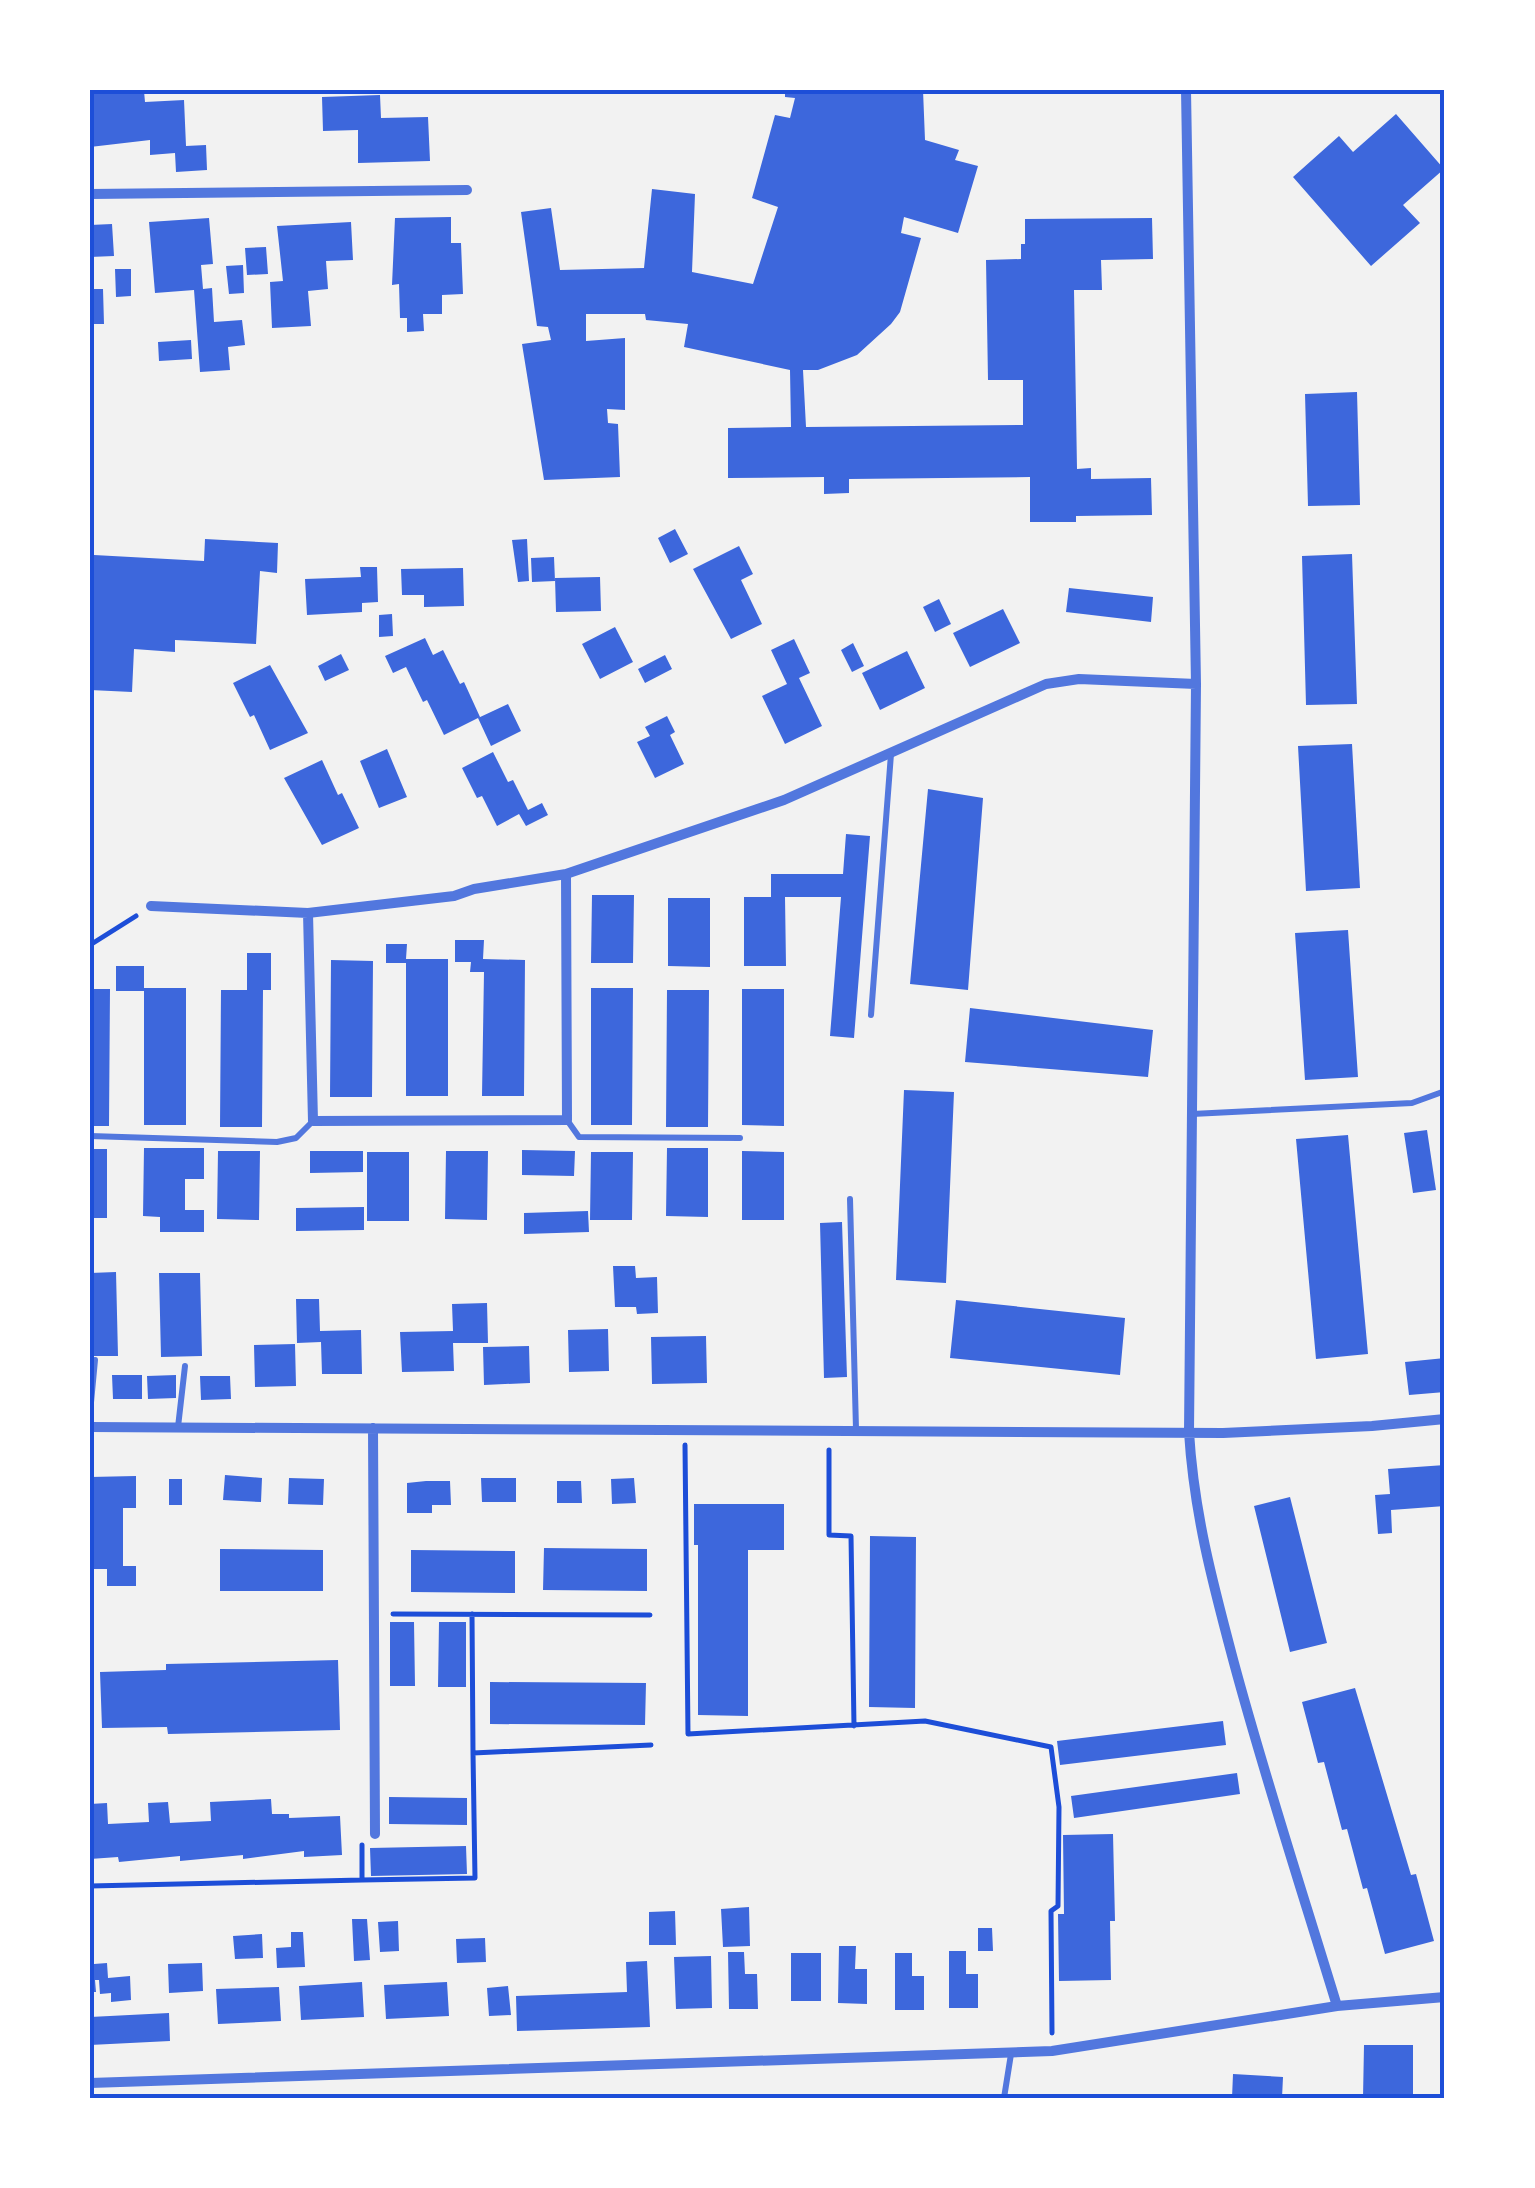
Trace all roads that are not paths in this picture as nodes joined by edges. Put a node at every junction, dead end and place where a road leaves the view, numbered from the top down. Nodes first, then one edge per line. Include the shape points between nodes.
1 (1186, 90) edge
2 (467, 190) dead end
3 (90, 194) edge
4 (1196, 684) junction
5 (891, 752) junction
6 (566, 874) junction
7 (151, 906) road end
8 (308, 913) junction
9 (871, 1014) dead end
10 (1445, 1091) edge
11 (1192, 1114) junction
12 (567, 1120) junction
13 (313, 1121) junction
14 (90, 1136) edge
15 (740, 1138) dead end
16 (850, 1199) dead end
17 (95, 1360) dead end
18 (185, 1366) dead end
19 (90, 1413) edge
20 (1445, 1418) edge
21 (90, 1427) edge
22 (178, 1427) junction
23 (374, 1428) junction
24 (856, 1429) junction
25 (1189, 1432) junction
26 (375, 1834) road end
27 (1445, 1997) edge
28 (1337, 2006) junction
29 (1011, 2052) junction
30 (90, 2083) edge
31 (1004, 2098) edge

1 - 4 street
2 - 3 street
4 - 5 street via 1046,684
4 - 11 street
5 - 6 street via 784,800
5 - 9 lane
6 - 8 street
6 - 12 street
7 - 8 street
8 - 13 street
10 - 11 lane via 1412,1103
11 - 25 street
12 - 13 street
12 - 15 lane via 579,1137
13 - 14 lane via 296,1138 278,1142
16 - 24 lane
17 - 19 lane
18 - 22 lane
20 - 25 street
21 - 22 street
22 - 23 street
23 - 24 street
23 - 26 street
24 - 25 street
25 - 28 street via 1192,1491 1212,1583
27 - 28 street
28 - 29 street
29 - 30 street
29 - 31 lane

